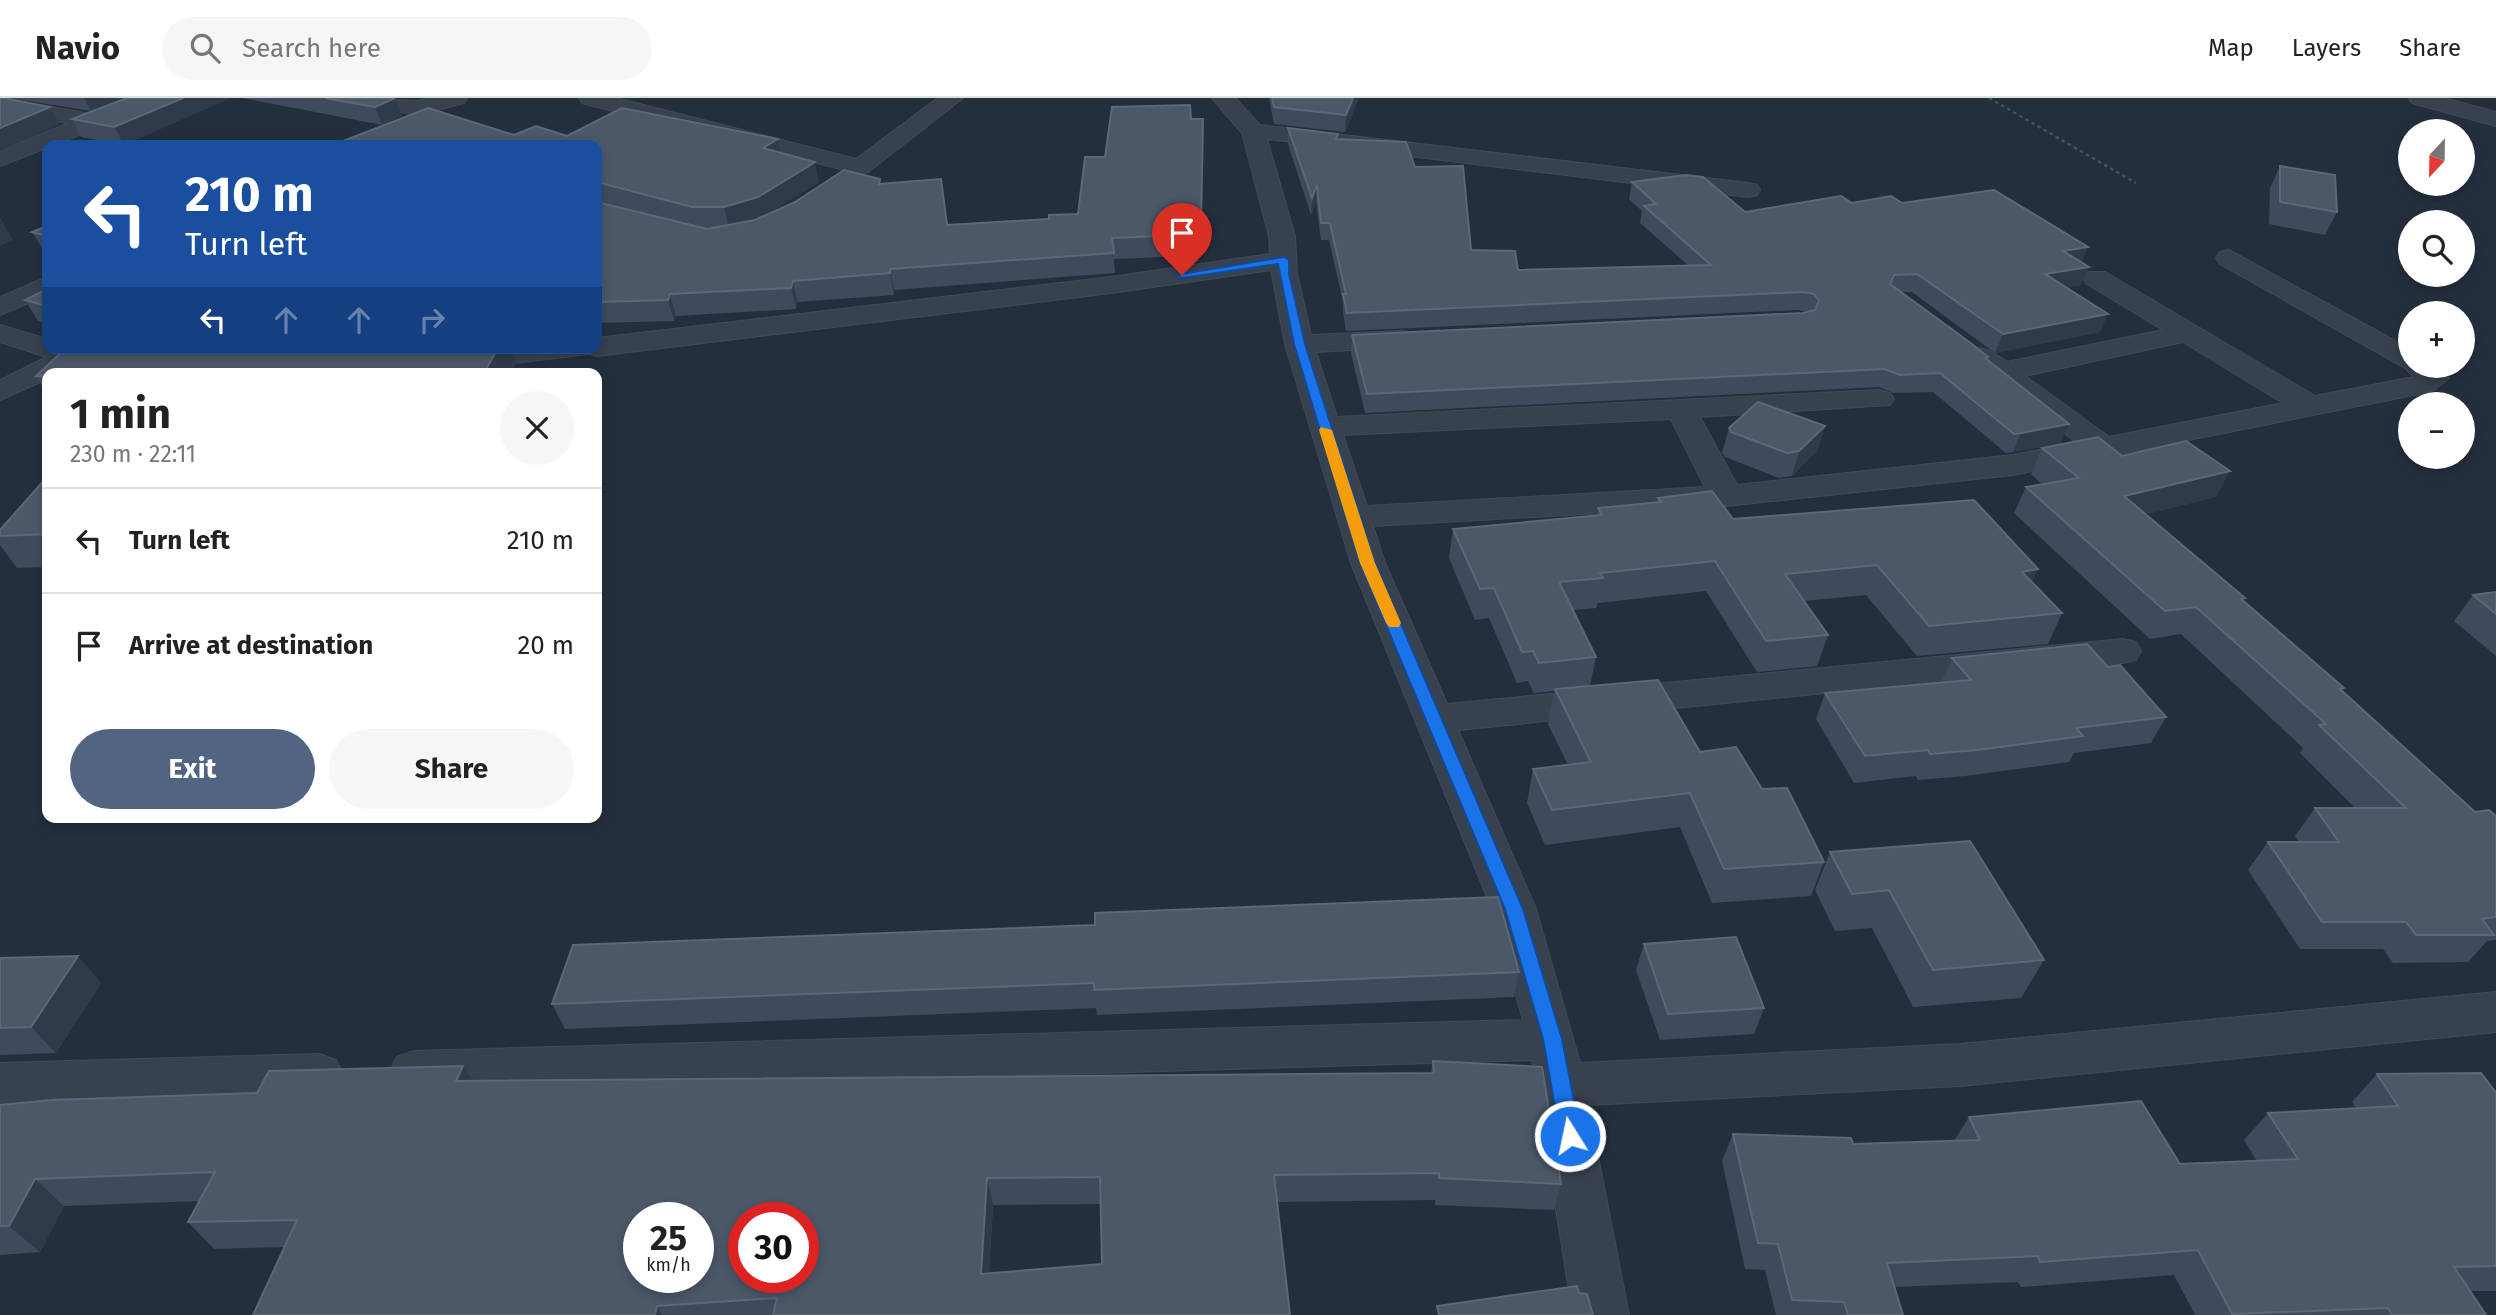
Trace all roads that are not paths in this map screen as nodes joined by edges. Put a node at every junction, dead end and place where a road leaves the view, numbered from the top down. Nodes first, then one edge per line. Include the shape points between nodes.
1 (152, 98) edge
2 (356, 98) edge
3 (456, 98) edge
4 (590, 98) edge
5 (952, 98) edge
6 (1223, 98) edge
7 (2420, 98) edge
8 (0, 103) edge
9 (2496, 119) edge
10 (93, 121) junction
11 (1253, 131) junction
12 (46, 140) edge
13 (42, 142) edge
14 (0, 159) edge
15 (860, 167) junction
16 (836, 183) edge
17 (1748, 190) dead end
18 (2229, 258) dead end
19 (1284, 260) junction
20 (2096, 278) dead end
21 (42, 287) edge
22 (0, 307) edge
23 (0, 333) edge
24 (2187, 333) junction
25 (1424, 338) edge
26 (1957, 340) edge
27 (42, 344) edge
28 (1299, 344) junction
29 (602, 345) edge
30 (57, 354) edge
31 (96, 354) edge
32 (520, 354) edge
33 (2398, 354) edge
34 (138, 359) edge
35 (432, 363) edge
36 (2002, 372) junction
37 (2434, 378) edge
38 (0, 391) edge
39 (1879, 399) dead end
40 (2310, 407) junction
41 (1682, 411) junction
42 (1325, 427) junction
43 (2103, 447) junction
44 (1726, 496) junction
45 (1353, 517) junction
46 (2123, 651) dead end
47 (1436, 719) junction
48 (2496, 1013) edge
49 (1552, 1039) junction
50 (0, 1084) edge
51 (1561, 1085) junction
52 (1601, 1315) edge

1 - 10 street
2 - 3 street via 418,108
4 - 15 street
5 - 15 street
6 - 11 street
7 - 9 street
8 - 10 street
10 - 12 street
11 - 17 street
11 - 19 street via 1282,236
13 - 14 street
15 - 16 street
18 - 33 street
19 - 28 street
19 - 29 street
20 - 24 street
21 - 22 street
23 - 27 street
24 - 36 street
24 - 40 street
25 - 28 street
26 - 36 street
28 - 42 street
30 - 38 street
31 - 34 street
32 - 35 street
36 - 43 street
37 - 40 street via 2424,384
39 - 41 street
40 - 43 street
41 - 42 street
41 - 44 street
42 - 45 street
43 - 44 street via 2013,465
44 - 45 street
45 - 47 street via 1368,563
46 - 47 street
47 - 49 street via 1514,909
48 - 51 street via 1960,1065
49 - 50 street
49 - 51 street
51 - 52 street

